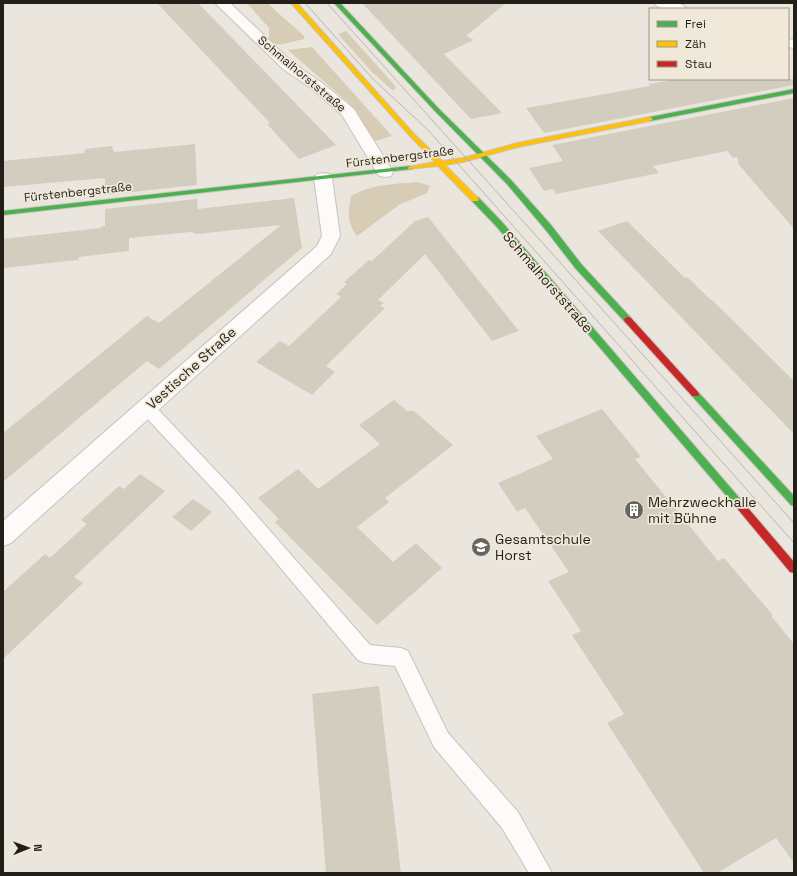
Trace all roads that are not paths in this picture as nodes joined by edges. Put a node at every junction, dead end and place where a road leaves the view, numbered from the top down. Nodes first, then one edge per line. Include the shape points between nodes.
1 (222, 3) edge
2 (294, 3) edge
3 (337, 3) edge
4 (661, 3) edge
5 (677, 8) edge
6 (794, 91) edge
7 (482, 156) junction
8 (439, 164) junction
9 (385, 172) junction
10 (323, 178) junction
11 (3, 213) edge
12 (147, 408) junction
13 (794, 502) edge
14 (3, 536) edge
15 (794, 569) edge
16 (542, 873) edge

1 - 9 street, Schmalhorststraße via 287,65 348,112
2 - 8 main road, Schmalhorststraße
3 - 7 main road
4 - 5 street
6 - 7 main road, Fürstenbergstraße via 517,145
7 - 8 main road, Fürstenbergstraße
7 - 13 main road via 509,182 579,267
8 - 9 main road, Fürstenbergstraße
8 - 15 main road, Schmalhorststraße via 499,224
9 - 10 main road, Fürstenbergstraße
10 - 11 main road, Fürstenbergstraße
10 - 12 street, Vestische Straße via 330,236 324,250
12 - 14 street, Vestische Straße
12 - 16 lane via 242,509 365,654 401,657 441,740 510,820

